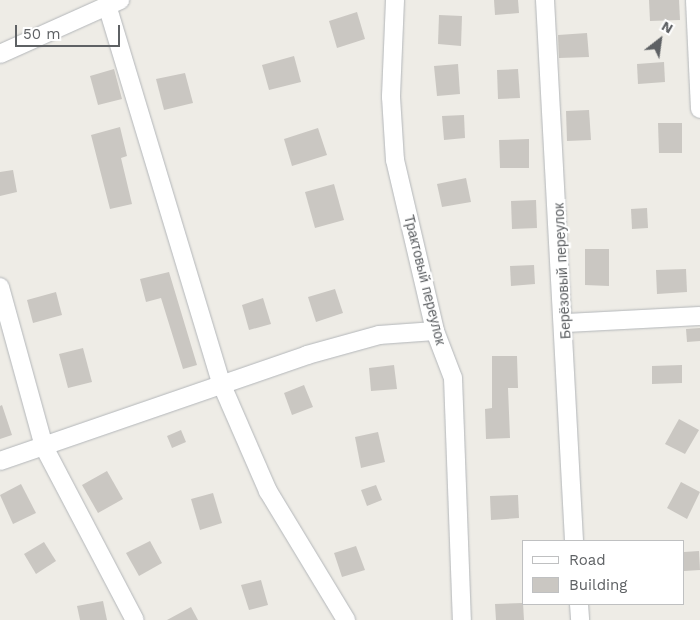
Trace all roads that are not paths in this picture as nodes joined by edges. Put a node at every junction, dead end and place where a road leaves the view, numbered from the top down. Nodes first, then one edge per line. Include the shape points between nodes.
1 (395, 0) edge
2 (545, 0) edge
3 (695, 0) edge
4 (113, 3) edge
5 (0, 54) edge
6 (700, 109) edge
7 (0, 287) edge
8 (700, 316) edge
9 (566, 323) junction
10 (435, 331) junction
11 (221, 383) junction
12 (44, 447) junction
13 (0, 461) edge
14 (574, 540) edge
15 (580, 605) edge
16 (135, 620) edge
17 (346, 620) edge
18 (462, 620) edge
19 (580, 620) edge

1 - 10 street, Трактовый переулок via 391,97 395,160
2 - 9 street, Берёзовый переулок
3 - 6 street
4 - 5 street
4 - 11 street
7 - 12 street
8 - 9 street
9 - 14 street, Берёзовый переулок
10 - 11 street via 378,335 245,380
10 - 18 street, Трактовый переулок via 454,378
11 - 12 street
11 - 17 street via 268,491
12 - 13 street
12 - 16 street
15 - 19 street

